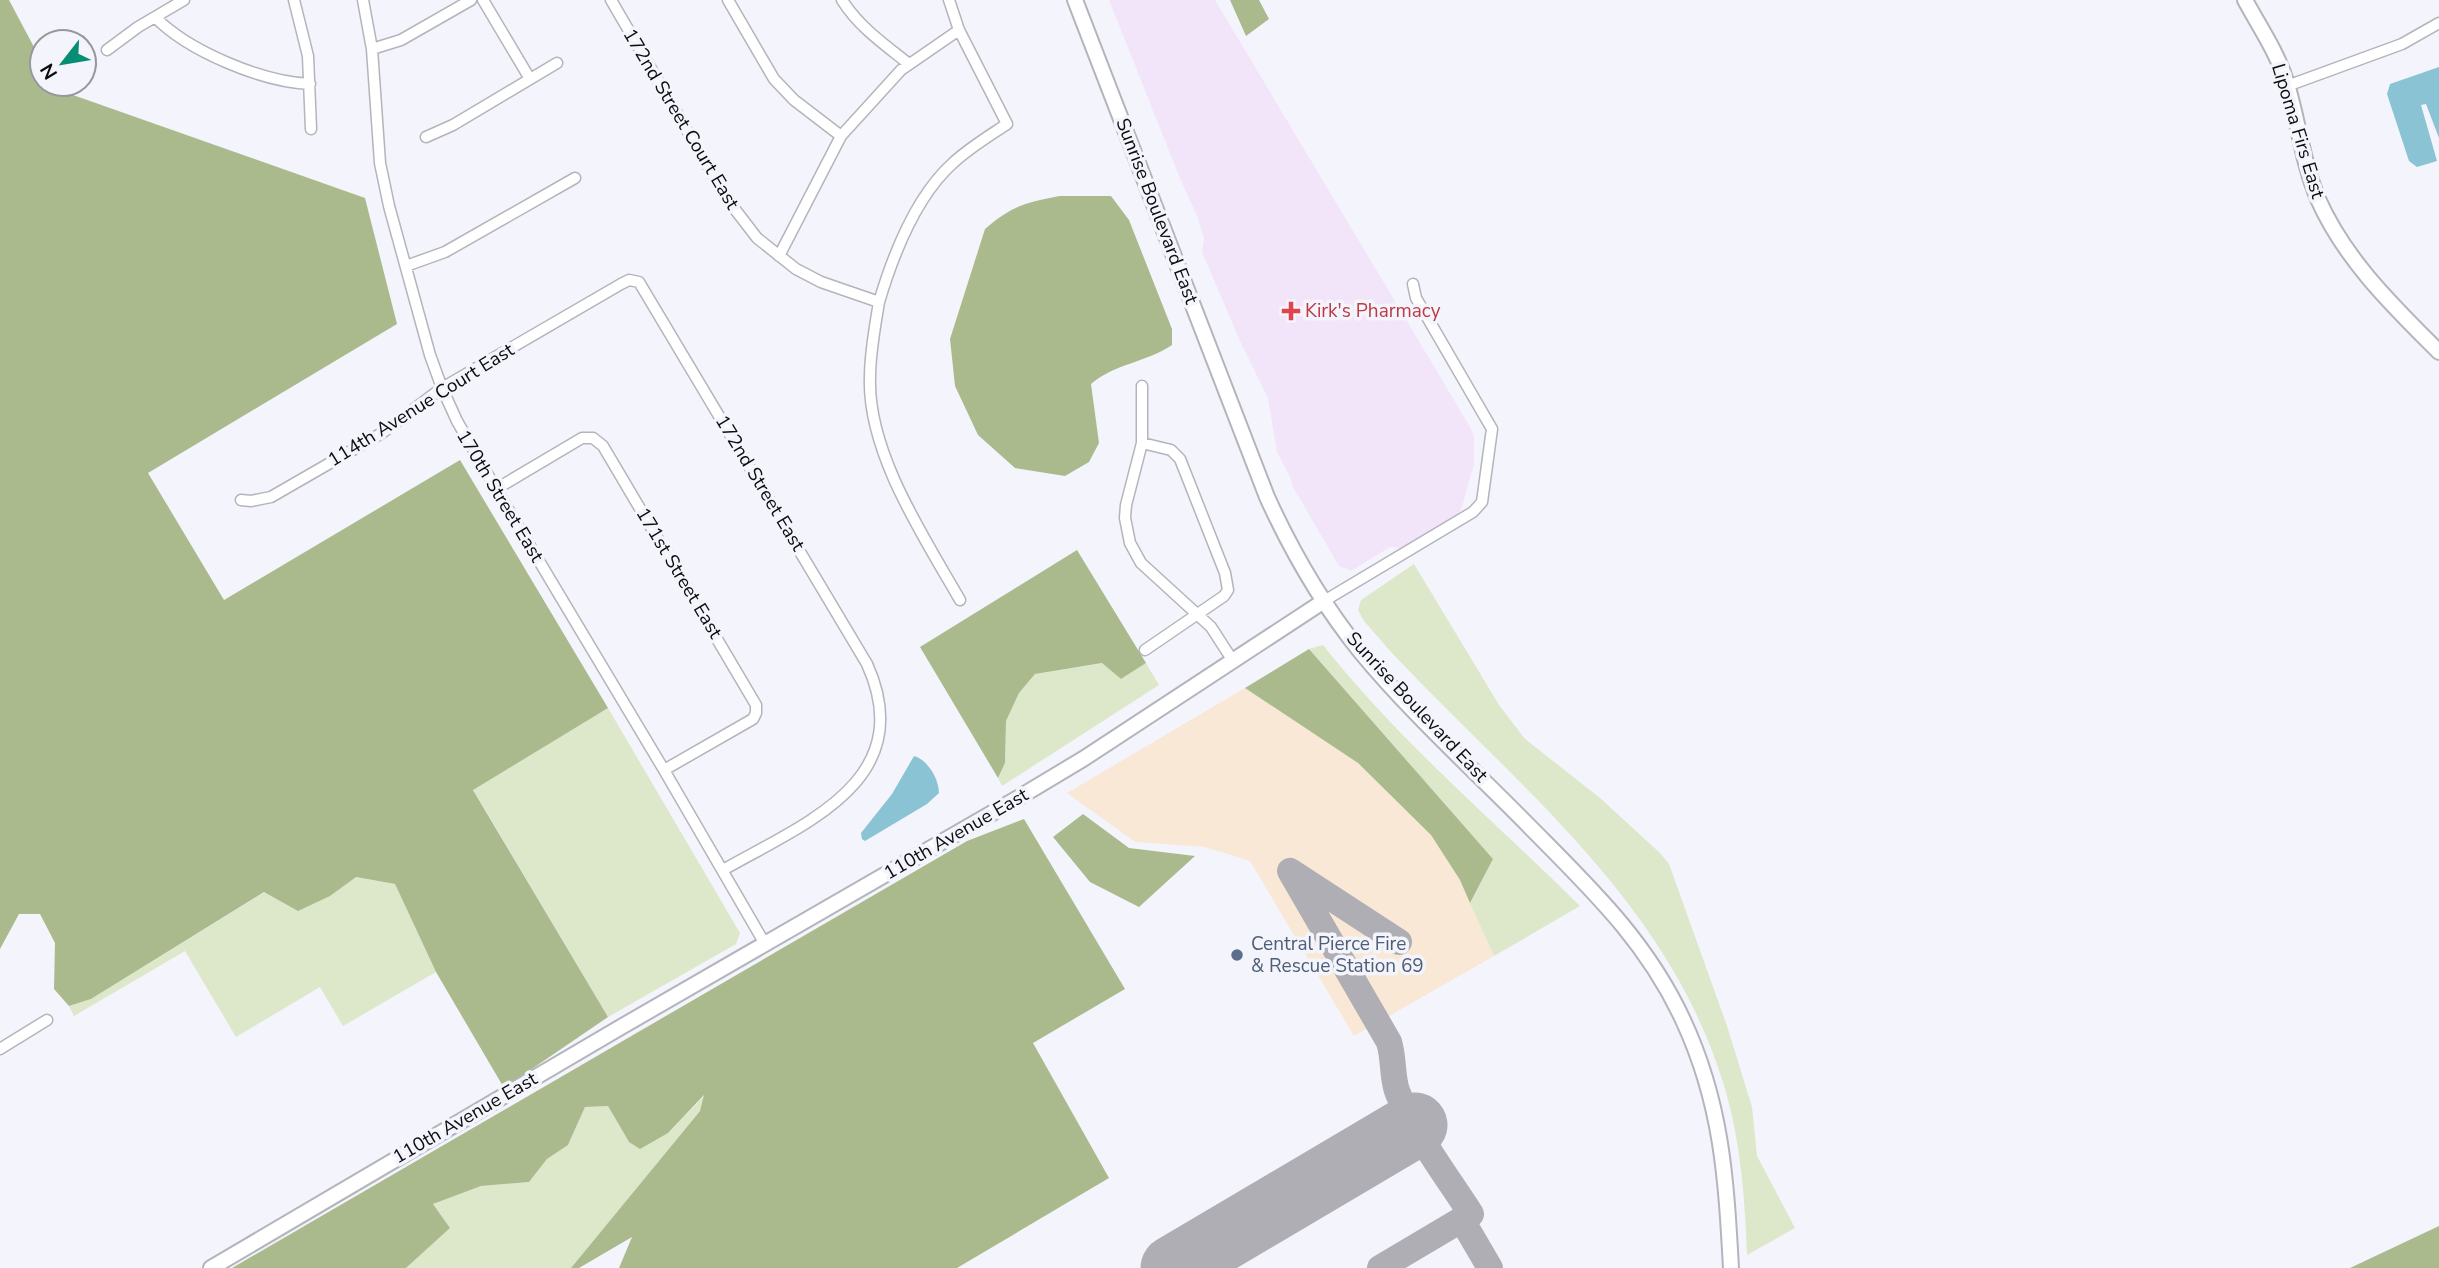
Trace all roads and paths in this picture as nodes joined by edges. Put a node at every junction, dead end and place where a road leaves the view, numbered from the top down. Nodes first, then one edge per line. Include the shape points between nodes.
1 (184, 0) edge
2 (294, 0) edge
3 (363, 0) edge
4 (471, 0) edge
5 (483, 0) edge
6 (612, 0) edge
7 (728, 0) edge
8 (842, 0) edge
9 (949, 0) edge
10 (1075, 0) edge
11 (2245, 0) edge
12 (155, 17) junction
13 (2439, 23) edge
14 (959, 30) junction
15 (372, 49) junction
16 (107, 50) dead end
17 (557, 63) dead end
18 (909, 64) junction
19 (530, 79) junction
20 (310, 84) junction
21 (2287, 86) junction
22 (310, 129) dead end
23 (841, 136) junction
24 (426, 137) dead end
25 (575, 178) dead end
26 (779, 256) junction
27 (406, 266) junction
28 (635, 280) joint
29 (1413, 284) dead end
30 (879, 302) junction
31 (2439, 352) edge
32 (1142, 386) dead end
33 (442, 388) junction
34 (1142, 443) junction
35 (496, 489) junction
36 (241, 500) dead end
37 (960, 600) dead end
38 (1324, 601) junction
39 (1199, 614) junction
40 (1145, 650) dead end
41 (1233, 661) junction
42 (664, 770) junction
43 (723, 870) junction
44 (765, 944) junction
45 (47, 1020) dead end
46 (0, 1049) edge
47 (211, 1268) edge
48 (1731, 1268) edge

1 - 12 street
2 - 20 street
3 - 15 street, 170th Street East
4 - 15 street via 401,40
5 - 19 street
6 - 26 street, 172nd Street Court East via 727,199
7 - 23 street via 774,79
8 - 18 street via 867,31
9 - 14 street
10 - 38 street, Sunrise Boulevard East via 1268,497
11 - 21 street, Lipoma Firs East
12 - 16 street
12 - 20 street via 177,37 265,77
13 - 21 street via 2402,44
14 - 18 street
14 - 30 street via 1007,124 939,176 891,263
15 - 27 street, 170th Street East via 380,163
17 - 19 street
18 - 23 street
19 - 24 street
20 - 22 street
21 - 31 street, Lipoma Firs East via 2317,197 2340,240 2368,280
23 - 26 street
25 - 27 street via 445,252
26 - 30 street, 172nd Street Court East via 821,282
27 - 33 street, 170th Street East
28 - 33 street, 114th Avenue Court East
28 - 43 street, 172nd Street East via 645,289 802,553 878,691 876,743 849,793
29 - 38 street, 110th Avenue East via 1416,298 1492,429 1482,502 1474,512
30 - 37 street via 869,379 873,412 908,510
32 - 34 street
33 - 35 street, 170th Street East
33 - 36 street, 114th Avenue Court East via 382,433 271,497
34 - 39 street via 1126,505 1129,543 1141,563
34 - 39 street via 1171,450 1180,459 1225,573 1228,590
35 - 42 street, 170th Street East
35 - 42 street, 171st Street East via 582,438 593,438 603,446 756,705 753,719
38 - 41 street, 110th Avenue East
38 - 48 street, Sunrise Boulevard East via 1360,651 1614,912 1652,964 1682,1018 1709,1089 1724,1154
39 - 40 street
39 - 41 street
41 - 44 street, 110th Avenue East via 1052,778
42 - 43 street, 170th Street East
43 - 44 street, 170th Street East
44 - 47 street, 110th Avenue East
45 - 46 street

